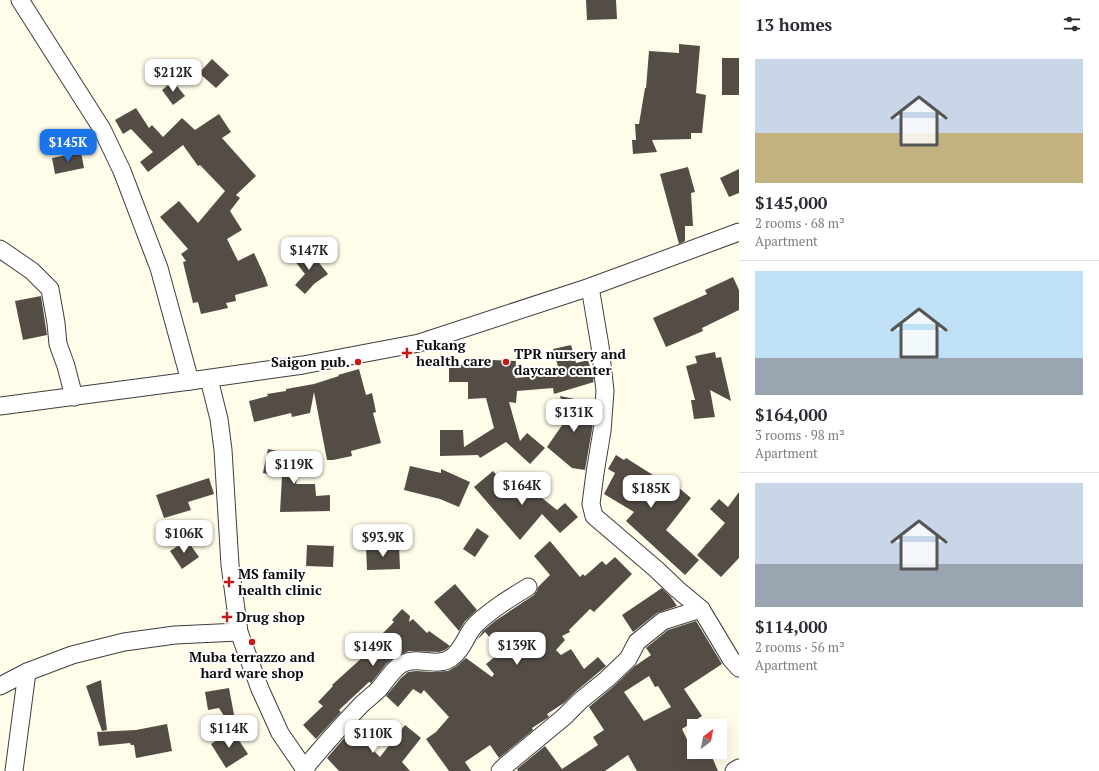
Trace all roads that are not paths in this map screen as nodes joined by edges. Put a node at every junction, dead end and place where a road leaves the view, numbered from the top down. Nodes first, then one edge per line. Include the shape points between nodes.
1 (20, 0) edge
2 (739, 232) edge
3 (0, 249) edge
4 (590, 287) junction
5 (209, 379) junction
6 (190, 381) junction
7 (74, 397) junction
8 (0, 406) edge
9 (528, 586) dead end
10 (701, 609) junction
11 (239, 632) junction
12 (739, 668) edge
13 (27, 672) junction
14 (0, 686) edge
15 (739, 768) edge
16 (305, 770) edge
17 (14, 771) edge
18 (500, 771) edge
19 (734, 771) edge

1 - 6 street via 102,129 122,171 159,268
2 - 4 street
3 - 7 street via 32,271 50,289 58,344
4 - 5 street via 419,343 303,365
4 - 10 street via 605,391 592,504 594,516
5 - 6 street
5 - 11 street via 223,450 230,565
6 - 7 street
7 - 8 street
9 - 16 street via 476,625 451,658 440,663 415,660 403,663 326,742
10 - 12 street
10 - 18 street via 663,621 637,642 628,659 607,679
11 - 13 street via 175,634 124,642 72,654
11 - 16 street via 280,733
13 - 14 street
13 - 17 street
15 - 19 street

